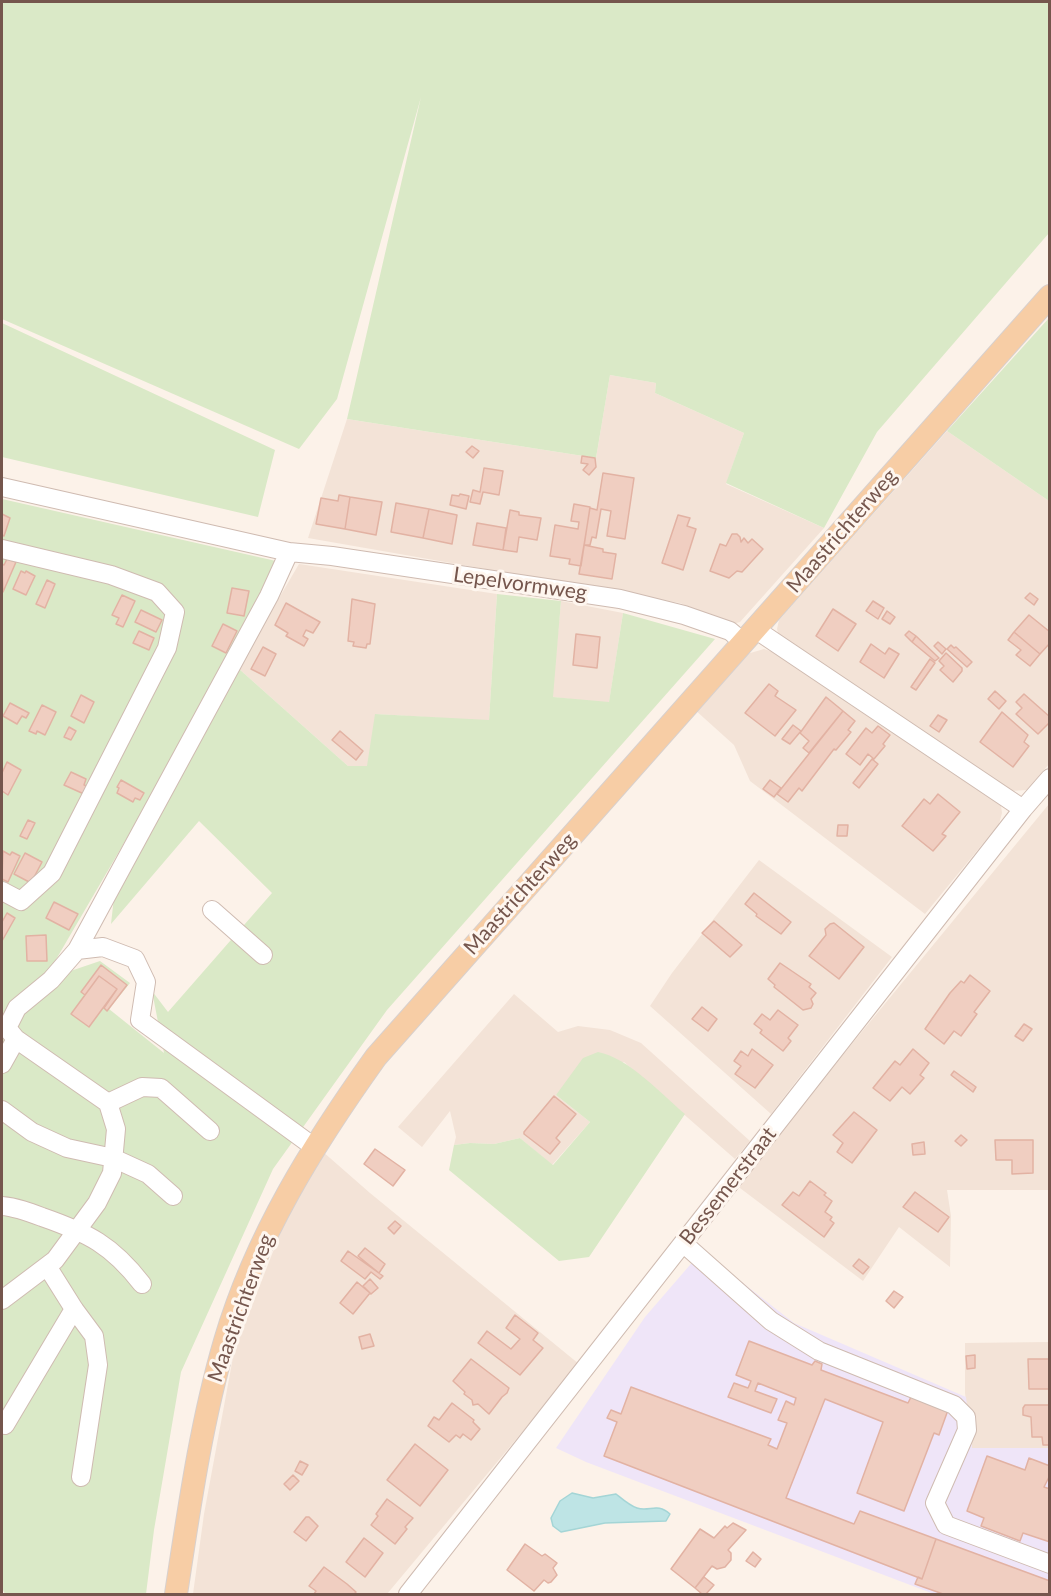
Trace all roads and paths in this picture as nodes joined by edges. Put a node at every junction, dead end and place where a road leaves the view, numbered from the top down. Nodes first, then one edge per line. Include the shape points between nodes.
1 (1050, 297) edge
2 (2, 487) edge
3 (2, 549) edge
4 (289, 552) junction
5 (749, 636) junction
6 (1050, 778) edge
7 (1023, 809) junction
8 (2, 891) edge
9 (212, 910) dead end
10 (77, 950) junction
11 (263, 955) dead end
12 (10, 1041) edge
13 (2, 1064) edge
14 (108, 1103) junction
15 (2, 1110) edge
16 (210, 1131) dead end
17 (314, 1147) junction
18 (113, 1158) junction
19 (173, 1196) dead end
20 (2, 1206) edge
21 (78, 1230) junction
22 (682, 1243) junction
23 (47, 1266) junction
24 (142, 1284) dead end
25 (2, 1300) edge
26 (74, 1309) junction
27 (5, 1425) dead end
28 (81, 1477) dead end
29 (1050, 1564) edge
30 (176, 1594) edge
31 (408, 1594) edge

1 - 5 main road, Maastrichterweg
2 - 4 street, Lepelvormweg
3 - 8 street via 111,575 157,592 175,612 167,648 52,873 21,901
4 - 5 street, Lepelvormweg via 620,599
4 - 10 street via 269,597
5 - 7 street, Lepelvormweg
5 - 17 main road, Maastrichterweg via 376,1057
6 - 7 street, Bessemerstraat
7 - 22 street, Bessemerstraat
9 - 11 street
10 - 12 street via 51,980 17,1008 7,1028
10 - 17 street via 103,947 135,959 146,982 140,1020
12 - 13 street
12 - 14 street
14 - 16 street via 142,1087 160,1088
14 - 18 street via 116,1129
15 - 18 street via 32,1132 67,1148
17 - 30 main road, Maastrichterweg via 270,1228 226,1339 200,1443
18 - 19 street via 148,1174
18 - 21 street via 112,1173 98,1203
20 - 21 street
21 - 23 street
21 - 24 street via 105,1246
22 - 29 street via 771,1322 819,1351 954,1405 966,1417 967,1430 935,1503 946,1525
22 - 31 street, Bessemerstraat
23 - 25 street
23 - 26 street
26 - 27 street
26 - 28 street via 94,1336 98,1365

